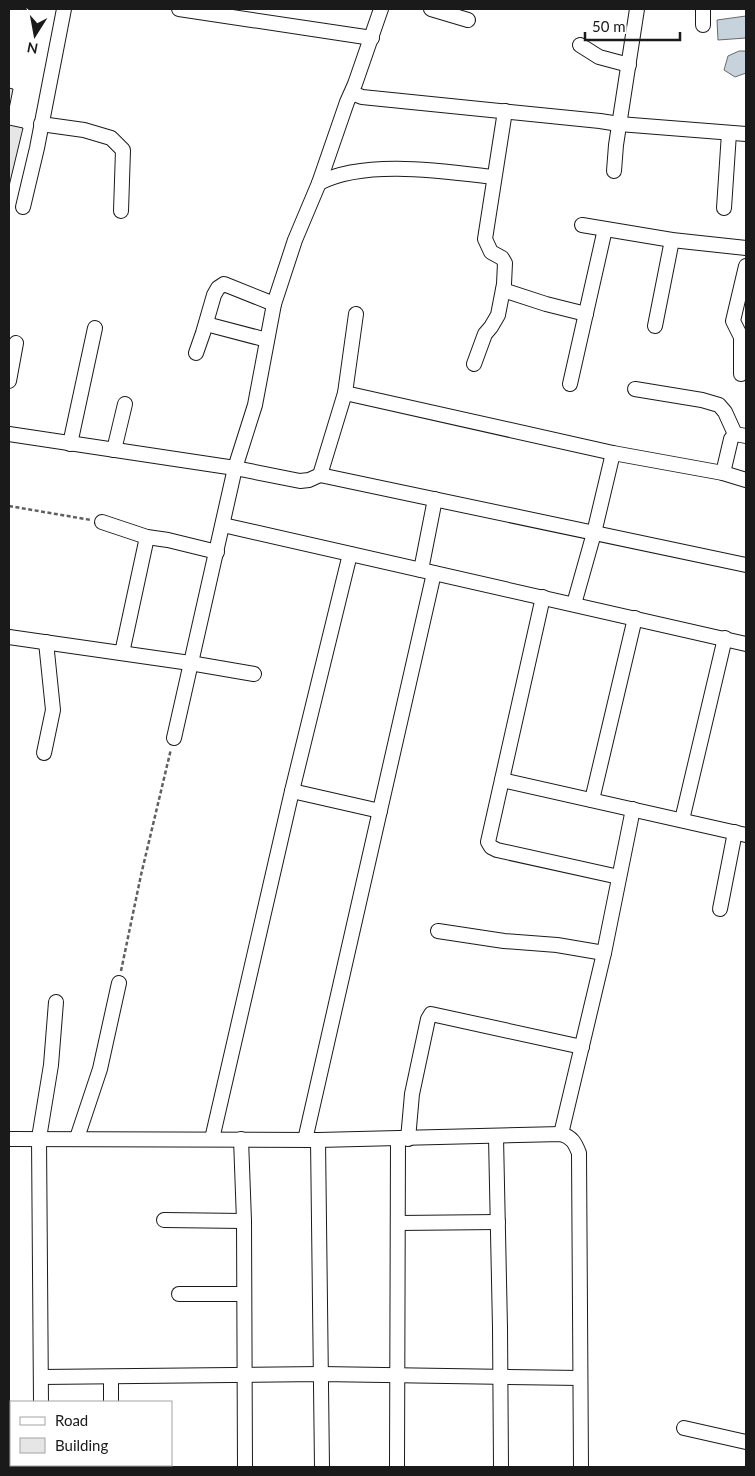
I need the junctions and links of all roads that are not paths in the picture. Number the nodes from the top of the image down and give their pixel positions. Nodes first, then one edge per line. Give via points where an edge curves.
1 (64, 9) edge
2 (179, 9) edge
3 (381, 9) edge
4 (431, 9) edge
5 (637, 9) edge
6 (703, 9) edge
7 (468, 20) dead end
8 (703, 25) dead end
9 (372, 38) junction
10 (580, 45) dead end
11 (629, 65) junction
12 (352, 93) junction
13 (505, 111) junction
14 (42, 124) junction
15 (619, 124) junction
16 (729, 134) junction
17 (746, 134) edge
18 (614, 172) dead end
19 (493, 177) junction
20 (319, 184) junction
21 (23, 207) dead end
22 (724, 208) dead end
23 (121, 211) dead end
24 (582, 225) dead end
25 (605, 229) junction
26 (672, 240) junction
27 (746, 248) edge
28 (746, 266) edge
29 (503, 290) junction
30 (274, 304) junction
31 (356, 314) dead end
32 (586, 314) junction
33 (206, 324) junction
34 (655, 326) dead end
35 (95, 328) dead end
36 (267, 340) junction
37 (16, 343) dead end
38 (196, 353) dead end
39 (474, 364) dead end
40 (741, 374) dead end
41 (9, 381) edge
42 (570, 384) dead end
43 (635, 389) dead end
44 (344, 393) junction
45 (125, 404) dead end
46 (9, 434) edge
47 (741, 435) edge
48 (70, 444) junction
49 (114, 450) junction
50 (613, 453) junction
51 (235, 468) junction
52 (723, 473) junction
53 (320, 475) junction
54 (746, 480) edge
55 (435, 499) junction
56 (102, 522) road end
57 (223, 525) junction
58 (594, 533) junction
59 (146, 537) junction
60 (217, 552) junction
61 (350, 554) junction
62 (746, 565) edge
63 (428, 571) junction
64 (543, 597) junction
65 (574, 604) junction
66 (635, 618) junction
67 (9, 637) edge
68 (725, 638) junction
69 (746, 641) edge
70 (46, 642) junction
71 (122, 653) junction
72 (190, 663) junction
73 (254, 674) dead end
74 (174, 738) road end
75 (44, 753) dead end
76 (502, 780) junction
77 (292, 791) junction
78 (592, 800) junction
79 (633, 809) junction
80 (380, 811) junction
81 (682, 820) junction
82 (741, 834) edge
83 (620, 877) junction
84 (720, 908) dead end
85 (438, 931) dead end
86 (604, 953) junction
87 (119, 983) road end
88 (56, 1002) dead end
89 (582, 1047) junction
90 (561, 1134) junction
91 (496, 1137) junction
92 (39, 1138) junction
93 (78, 1138) junction
94 (9, 1139) edge
95 (212, 1139) junction
96 (241, 1139) junction
97 (403, 1139) junction
98 (311, 1140) junction
99 (164, 1220) dead end
100 (244, 1221) junction
101 (498, 1222) junction
102 (398, 1223) junction
103 (179, 1294) dead end
104 (244, 1294) junction
105 (321, 1374) junction
106 (245, 1375) junction
107 (398, 1376) junction
108 (41, 1377) junction
109 (111, 1378) junction
110 (501, 1378) junction
111 (580, 1378) junction
112 (41, 1401) edge
113 (111, 1401) edge
114 (684, 1428) dead end
115 (746, 1442) edge
116 (245, 1467) edge
117 (322, 1467) edge
118 (397, 1467) edge
119 (501, 1467) edge
120 (581, 1467) edge

1 - 14 street
2 - 9 street
3 - 9 street
4 - 7 street
5 - 11 street
6 - 8 street
9 - 12 street
10 - 11 street via 599,57
11 - 15 street
12 - 13 street via 362,97
12 - 20 street
13 - 15 street
13 - 19 street
14 - 21 street
14 - 23 street via 111,138 123,150
15 - 16 street
15 - 18 street
16 - 17 street
16 - 22 street
19 - 20 street via 380,169 344,174
19 - 29 street via 484,239 491,252 506,263
20 - 30 street via 295,240
24 - 25 street
25 - 26 street
25 - 32 street
26 - 27 street
26 - 34 street
28 - 40 street via 733,321 741,337
29 - 32 street
29 - 39 street via 498,315 485,334
30 - 33 street via 224,284 214,295
30 - 36 street
31 - 44 street
32 - 42 street
33 - 36 street
33 - 38 street
35 - 48 street
36 - 51 street via 255,405
37 - 41 street
43 - 47 street via 719,405
44 - 50 street
44 - 53 street
45 - 49 street
46 - 48 street
47 - 52 street via 731,439
48 - 49 street
49 - 51 street
50 - 52 street
50 - 58 street
51 - 53 street via 300,481
51 - 57 street
52 - 54 street
53 - 55 street
55 - 58 street
55 - 63 street
56 - 59 street
57 - 60 street
57 - 61 street
58 - 62 street
58 - 65 street
59 - 60 street
59 - 71 street
60 - 72 street
61 - 63 street
61 - 77 street
63 - 64 street
63 - 80 street
64 - 65 street
64 - 76 street
65 - 66 street
66 - 68 street
66 - 78 street
67 - 70 street
68 - 69 street
68 - 81 street
70 - 71 street
70 - 75 street via 53,710
71 - 72 street
72 - 73 street
72 - 74 street
76 - 78 street
76 - 83 street via 488,842 491,847
77 - 80 street
77 - 95 street
78 - 79 street
79 - 81 street
79 - 83 street
80 - 98 street
81 - 82 street
82 - 84 street
83 - 86 street
85 - 86 street
86 - 89 street
87 - 93 street via 100,1068
88 - 92 street via 51,1066
89 - 90 street
89 - 97 street via 431,1014
90 - 91 street
90 - 111 street via 573,1140 580,1153
91 - 97 street
91 - 101 street
92 - 93 street
92 - 94 street
92 - 108 street
93 - 95 street
95 - 96 street
96 - 98 street
96 - 100 street
97 - 98 street
97 - 102 street
98 - 105 street
99 - 100 street
100 - 104 street
101 - 102 street
101 - 110 street
102 - 107 street
103 - 104 street
104 - 106 street
105 - 106 street
105 - 107 street
105 - 117 street
106 - 109 street
106 - 116 street
107 - 110 street
107 - 118 street
108 - 109 street
108 - 112 street
109 - 113 street
110 - 111 street
110 - 119 street
111 - 120 street
114 - 115 street

